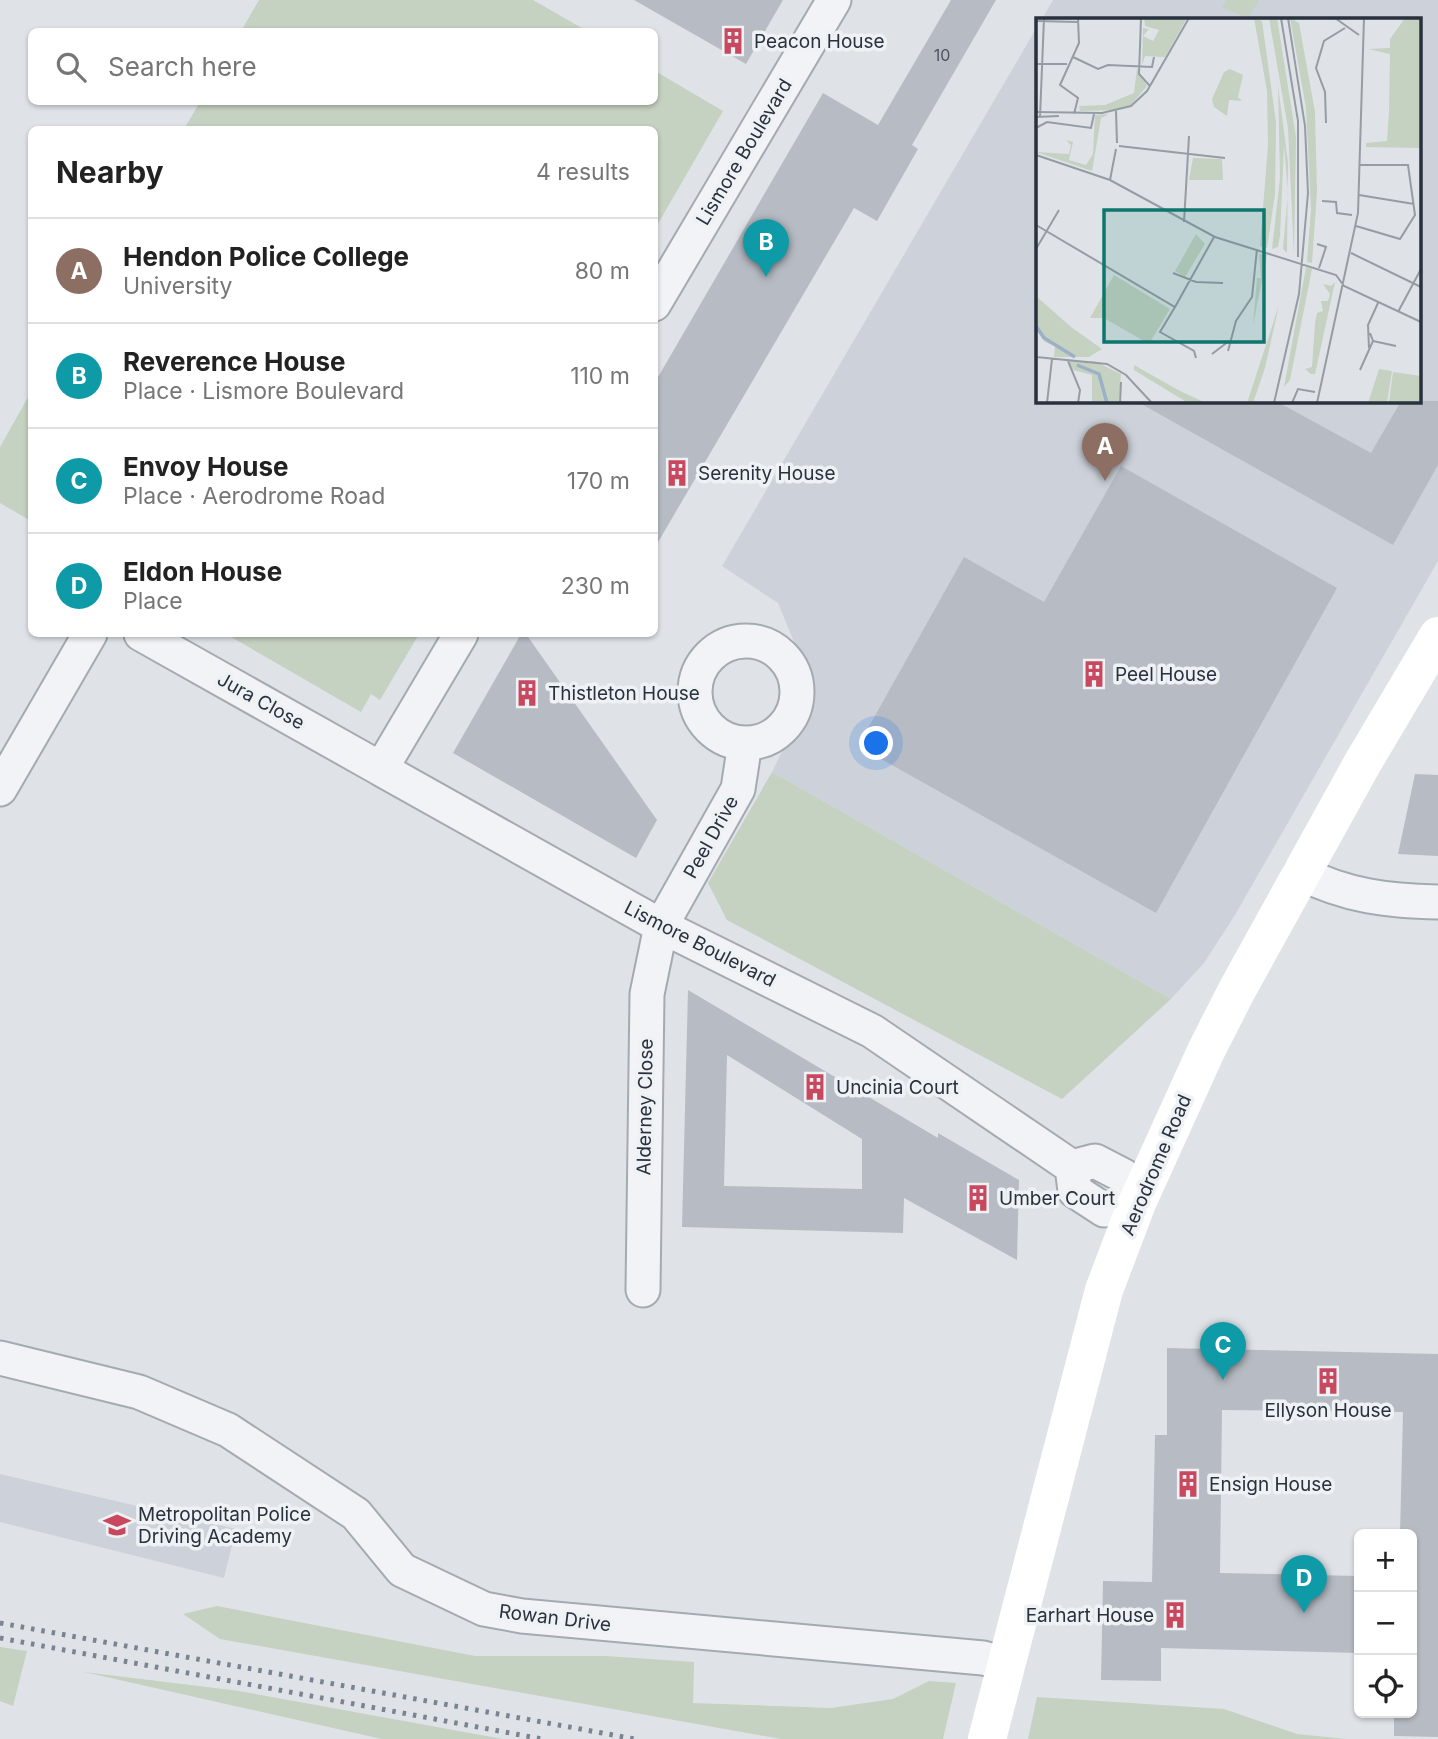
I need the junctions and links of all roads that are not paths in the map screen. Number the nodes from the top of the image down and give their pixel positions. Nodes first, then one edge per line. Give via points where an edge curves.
1 (834, 0) edge
2 (658, 297) edge
3 (1438, 636) edge
4 (88, 637) edge
5 (146, 637) edge
6 (459, 637) edge
7 (745, 743) dead end
8 (381, 769) junction
9 (0, 789) edge
10 (1301, 873) junction
11 (1438, 902) edge
12 (662, 926) junction
13 (1137, 1203) junction
14 (643, 1290) dead end
15 (2, 1356) edge
16 (1006, 1664) junction
17 (987, 1739) edge

1 - 2 street, Lismore Boulevard
3 - 10 street, Aerodrome Road
4 - 9 street
5 - 8 street, Jura Close
6 - 8 street
7 - 12 street, Peel Drive via 738,789
8 - 12 street, Lismore Boulevard
10 - 11 street via 1385,901
10 - 13 street, Aerodrome Road via 1206,1051
12 - 13 street, Lismore Boulevard via 872,1031 1072,1167 1095,1161 1124,1176
12 - 14 street, Alderney Close via 647,994
13 - 16 street, Aerodrome Road via 1104,1290
15 - 16 street, Rowan Drive via 139,1392 228,1430 356,1514 402,1570 484,1609 983,1658
16 - 17 street, Aerodrome Road

